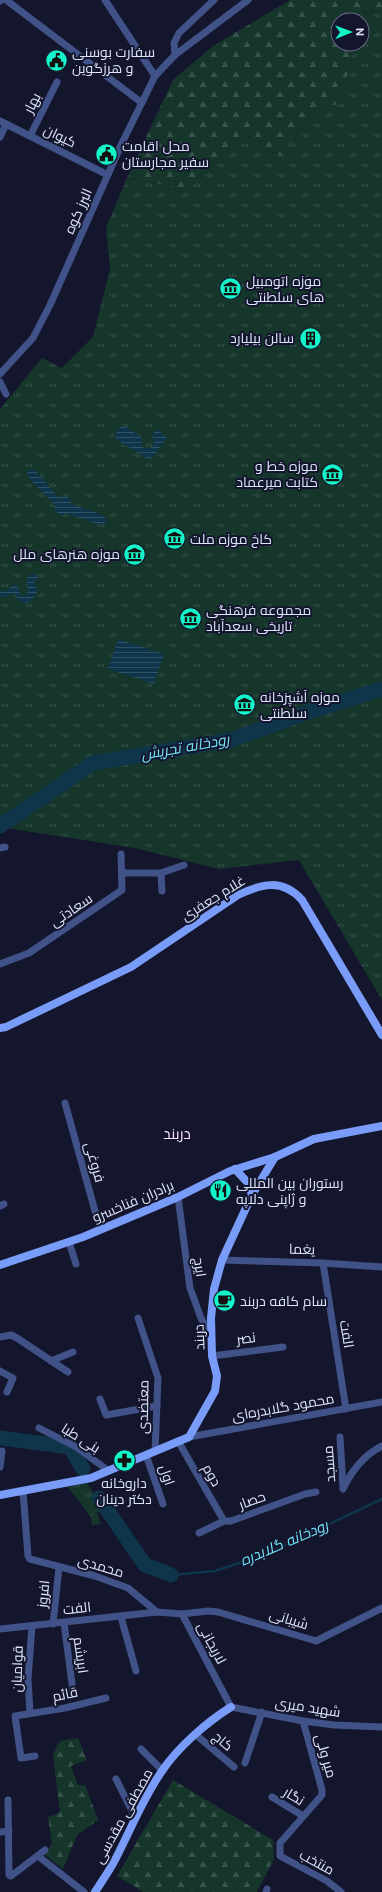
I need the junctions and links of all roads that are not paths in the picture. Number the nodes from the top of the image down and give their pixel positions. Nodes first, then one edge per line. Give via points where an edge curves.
1 (6, 0) edge
2 (105, 0) edge
3 (214, 0) edge
4 (248, 0) edge
5 (175, 56) junction
6 (155, 76) junction
7 (57, 82) dead end
8 (142, 102) junction
9 (3, 123) edge
10 (30, 136) junction
11 (0, 137) edge
12 (108, 175) junction
13 (0, 374) edge
14 (0, 382) edge
15 (6, 394) dead end
16 (120, 854) dead end
17 (184, 865) dead end
18 (122, 873) junction
19 (161, 873) junction
20 (162, 891) dead end
21 (0, 964) edge
22 (0, 1028) edge
23 (382, 1035) edge
24 (65, 1103) dead end
25 (382, 1126) edge
26 (275, 1158) junction
27 (235, 1169) junction
28 (252, 1195) junction
29 (178, 1197) junction
30 (100, 1229) junction
31 (69, 1242) junction
32 (222, 1260) junction
33 (323, 1262) junction
34 (76, 1264) dead end
35 (0, 1265) edge
36 (382, 1267) edge
37 (138, 1318) dead end
38 (1, 1335) edge
39 (211, 1337) junction
40 (283, 1347) dead end
41 (73, 1352) dead end
42 (212, 1356) junction
43 (51, 1361) junction
44 (0, 1371) edge
45 (68, 1372) dead end
46 (6, 1392) dead end
47 (100, 1399) dead end
48 (382, 1402) edge
49 (157, 1406) junction
50 (346, 1409) junction
51 (38, 1428) dead end
52 (189, 1437) junction
53 (340, 1437) dead end
54 (178, 1441) junction
55 (382, 1446) edge
56 (2, 1450) dead end
57 (155, 1451) junction
58 (146, 1455) junction
59 (0, 1467) edge
60 (109, 1471) junction
61 (23, 1491) junction
62 (316, 1492) dead end
63 (0, 1495) edge
64 (163, 1504) dead end
65 (224, 1522) junction
66 (199, 1533) dead end
67 (59, 1567) junction
68 (382, 1608) edge
69 (157, 1612) junction
70 (182, 1614) junction
71 (122, 1617) junction
72 (64, 1623) junction
73 (53, 1624) junction
74 (32, 1626) junction
75 (0, 1629) edge
76 (136, 1671) dead end
77 (73, 1691) dead end
78 (106, 1698) dead end
79 (231, 1707) junction
80 (262, 1712) junction
81 (30, 1713) junction
82 (303, 1721) junction
83 (382, 1727) edge
84 (195, 1734) junction
85 (141, 1749) dead end
86 (35, 1756) dead end
87 (245, 1763) dead end
88 (234, 1767) dead end
89 (162, 1770) junction
90 (116, 1779) dead end
91 (272, 1797) dead end
92 (8, 1800) dead end
93 (303, 1816) junction
94 (135, 1817) junction
95 (9, 1831) junction
96 (0, 1832) edge
97 (46, 1850) dead end
98 (38, 1856) junction
99 (280, 1856) joint
100 (84, 1892) edge
101 (95, 1892) edge
102 (341, 1892) edge

1 - 8 street
2 - 6 street
3 - 5 street via 179,33 174,43
4 - 5 street, البرز کوه
5 - 6 street, البرز کوه
6 - 8 street, البرز کوه
7 - 10 street, بهار
8 - 12 street, البرز کوه
9 - 10 street, کیوان
9 - 11 street
10 - 12 street, کیوان
12 - 13 street, البرز کوه via 50,306 33,338
14 - 15 street
16 - 18 street, سعادتی
17 - 19 street
18 - 19 street
18 - 21 street, سعادتی via 122,890 29,953
19 - 20 street
22 - 23 main road, غلام جعفری via 131,967 238,895 256,886 266,885 294,892 302,900
24 - 30 street, فروغی
25 - 26 main road via 314,1139
26 - 27 main road, برادران فناخسرو
26 - 28 main road, دربند
27 - 28 main road via 248,1183
27 - 29 main road, برادران فناخسرو
28 - 32 main road, دربند
29 - 30 main road, برادران فناخسرو
29 - 39 street, ایرج via 190,1288 200,1318
30 - 31 main road, برادران فناخسرو
31 - 34 street
31 - 35 main road, برادران فناخسرو
32 - 33 street, یغما
32 - 39 main road, دربند via 214,1289
33 - 36 street, یغما
33 - 50 street, الفت
37 - 49 street, معتضدی via 158,1378
38 - 43 street via 17,1338
39 - 42 main road, دربند
40 - 42 street, نصر
41 - 43 street
42 - 52 main road, دربند via 217,1376 215,1391
43 - 45 street
44 - 46 street via 13,1378
47 - 49 street via 106,1415
48 - 50 street, محمود گلابدره‌ای
49 - 57 street, معتضدی
50 - 52 street, محمود گلابدره‌ای
51 - 60 street, بنی طبا via 76,1447
52 - 54 main road
53 - 55 street, مسجد via 343,1489 351,1472
54 - 57 main road
54 - 65 street, دوم
56 - 59 street
57 - 58 main road
58 - 60 main road
58 - 64 street, اول
60 - 61 main road via 92,1478
61 - 63 main road
61 - 67 street, محمدی via 28,1556 30,1559
62 - 65 street, حصار
65 - 66 street, حصار
67 - 69 street, محمدی via 128,1588
67 - 73 street, افروز
68 - 70 street, شیبانی via 316,1641 218,1612
69 - 70 street, لاریجانی
69 - 71 street, الفت
70 - 79 street, لاریجانی
71 - 72 street, الفت
71 - 76 street
72 - 73 street, الفت
72 - 77 street, ابریشم
73 - 74 street, الفت
74 - 75 street, الفت
74 - 81 street, قوامیان via 28,1679
78 - 81 street, قائم
79 - 80 street, شهید میری
79 - 84 main road, مصطفی مقدسی
80 - 82 street, شهید میری
80 - 87 street
81 - 86 street, قائم via 15,1716 21,1758
82 - 83 street, شهید میری
82 - 93 street, میر ولی via 322,1795
84 - 88 street, کاج
84 - 89 main road, مصطفی مقدسی
85 - 89 street
89 - 94 main road, مصطفی مقدسی
90 - 94 street
91 - 93 street, نگار
92 - 95 street
93 - 99 street, میر ولی via 280,1843
94 - 101 main road, مصطفی مقدسی via 116,1859
95 - 96 street
95 - 98 street via 10,1876
97 - 98 street
98 - 100 street
99 - 102 street, منتخب via 327,1881

